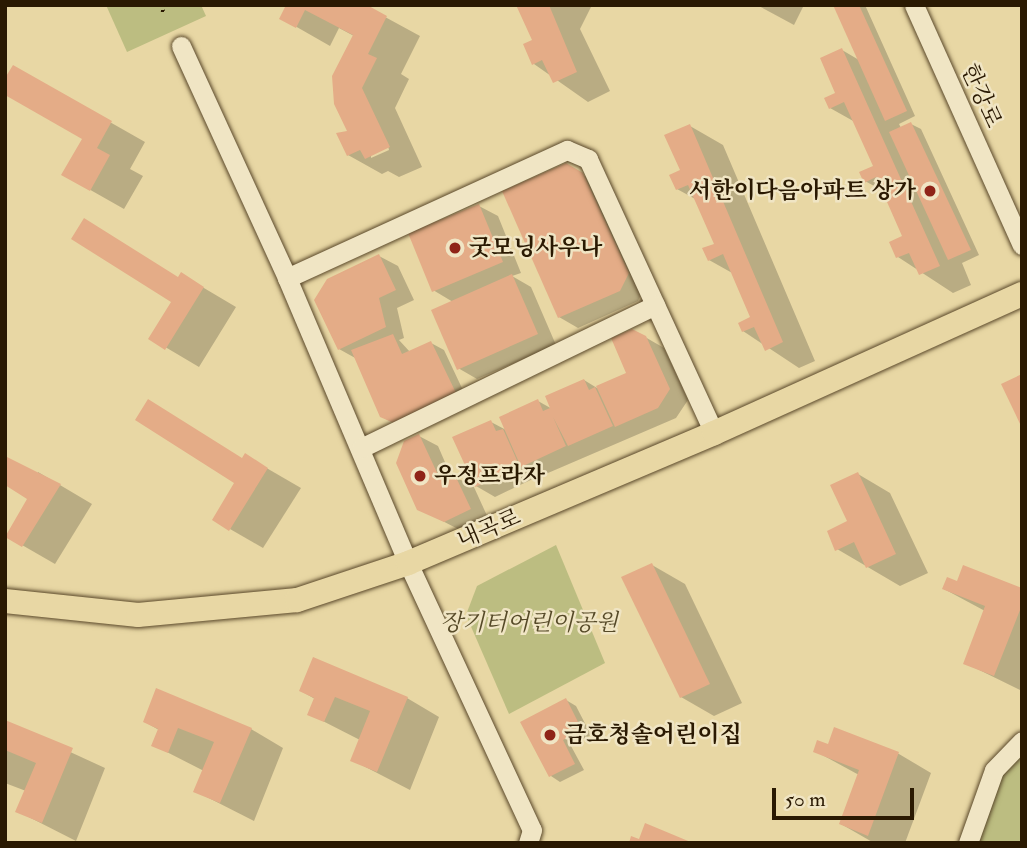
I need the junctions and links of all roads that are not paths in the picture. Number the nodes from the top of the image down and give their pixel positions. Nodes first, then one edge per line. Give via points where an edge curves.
1 (914, 5) edge
2 (181, 47) dead end
3 (1022, 245) edge
4 (287, 278) junction
5 (1022, 294) edge
6 (655, 305) junction
7 (714, 433) junction
8 (361, 448) junction
9 (408, 564) junction
10 (5, 601) edge
11 (1022, 741) edge
12 (530, 836) edge
13 (968, 843) edge

1 - 3 street, 한강로
2 - 4 street
4 - 6 street via 567,150 588,159
4 - 8 street
5 - 7 main road, 내곡로
6 - 7 street
6 - 8 street
7 - 9 main road, 내곡로
8 - 9 street
9 - 10 main road, 내곡로 via 297,600 138,615
9 - 12 street
11 - 13 street via 995,770

